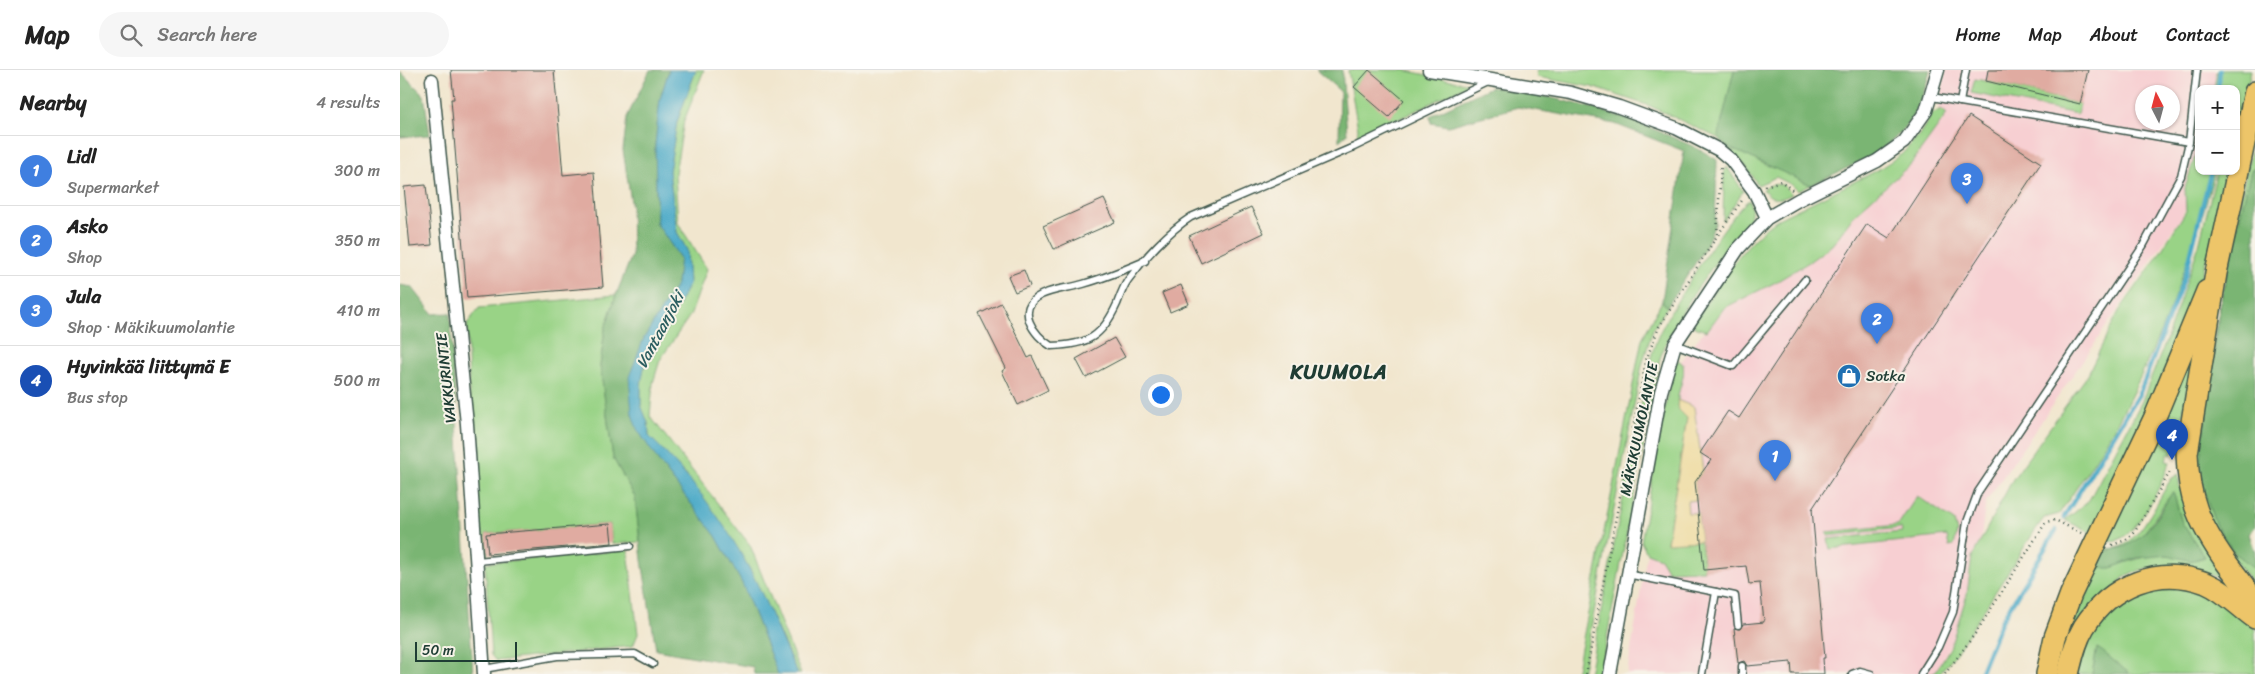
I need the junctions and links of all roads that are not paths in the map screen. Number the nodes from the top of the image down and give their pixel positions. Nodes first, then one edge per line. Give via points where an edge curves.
1 (1429, 70) edge
2 (1938, 70) edge
3 (1966, 70) edge
4 (2197, 70) edge
5 (1494, 79) junction
6 (432, 80) dead end
7 (2255, 92) edge
8 (1932, 97) junction
9 (1960, 102) junction
10 (2189, 142) junction
11 (1767, 218) junction
12 (1145, 261) junction
13 (2216, 273) junction
14 (1805, 280) dead end
15 (1675, 344) junction
16 (630, 546) dead end
17 (477, 561) junction
18 (1627, 574) junction
19 (1716, 592) junction
20 (2255, 603) edge
21 (2255, 618) edge
22 (1738, 624) dead end
23 (653, 664) dead end
24 (1742, 666) dead end
25 (484, 672) edge
26 (1610, 674) edge
27 (1702, 674) edge
28 (1742, 674) edge
29 (1852, 674) edge
30 (1871, 674) edge
31 (1921, 674) edge
32 (2047, 674) edge
33 (2068, 674) edge

1 - 5 street
2 - 8 street, MÄKIKUUMOLANTIE
3 - 9 lane
4 - 10 lane
5 - 11 street via 1571,92 1676,128 1732,160
5 - 12 lane via 1354,146 1191,217 1174,228
6 - 17 street, VAKKURINTIE via 468,424
7 - 13 highway
8 - 9 lane
8 - 11 street, MÄKIKUUMOLANTIE via 1914,130 1892,152
9 - 10 lane
10 - 31 lane via 2181,176 2143,246 1978,492 1967,522 1953,612 1938,647
11 - 15 street, MÄKIKUUMOLANTIE via 1738,249
12 - 12 lane via 1127,281 1106,326 1095,336 1080,343 1051,346 1033,332 1028,312 1032,302 1041,295
13 - 20 highway via 2187,452 2188,478 2196,512 2206,532
13 - 32 highway via 2155,417 2071,594 2055,637
14 - 15 lane via 1733,366
15 - 18 street, MÄKIKUUMOLANTIE via 1661,392
16 - 17 lane
17 - 25 street, VAKKURINTIE
18 - 19 lane
18 - 26 street, MÄKIKUUMOLANTIE
19 - 22 lane via 1735,596
19 - 27 lane
21 - 33 highway via 2226,594 2206,584 2171,575 2132,584 2099,608 2084,627
23 - 25 lane via 635,654 557,656
24 - 28 lane
29 - 30 lane via 1860,671

